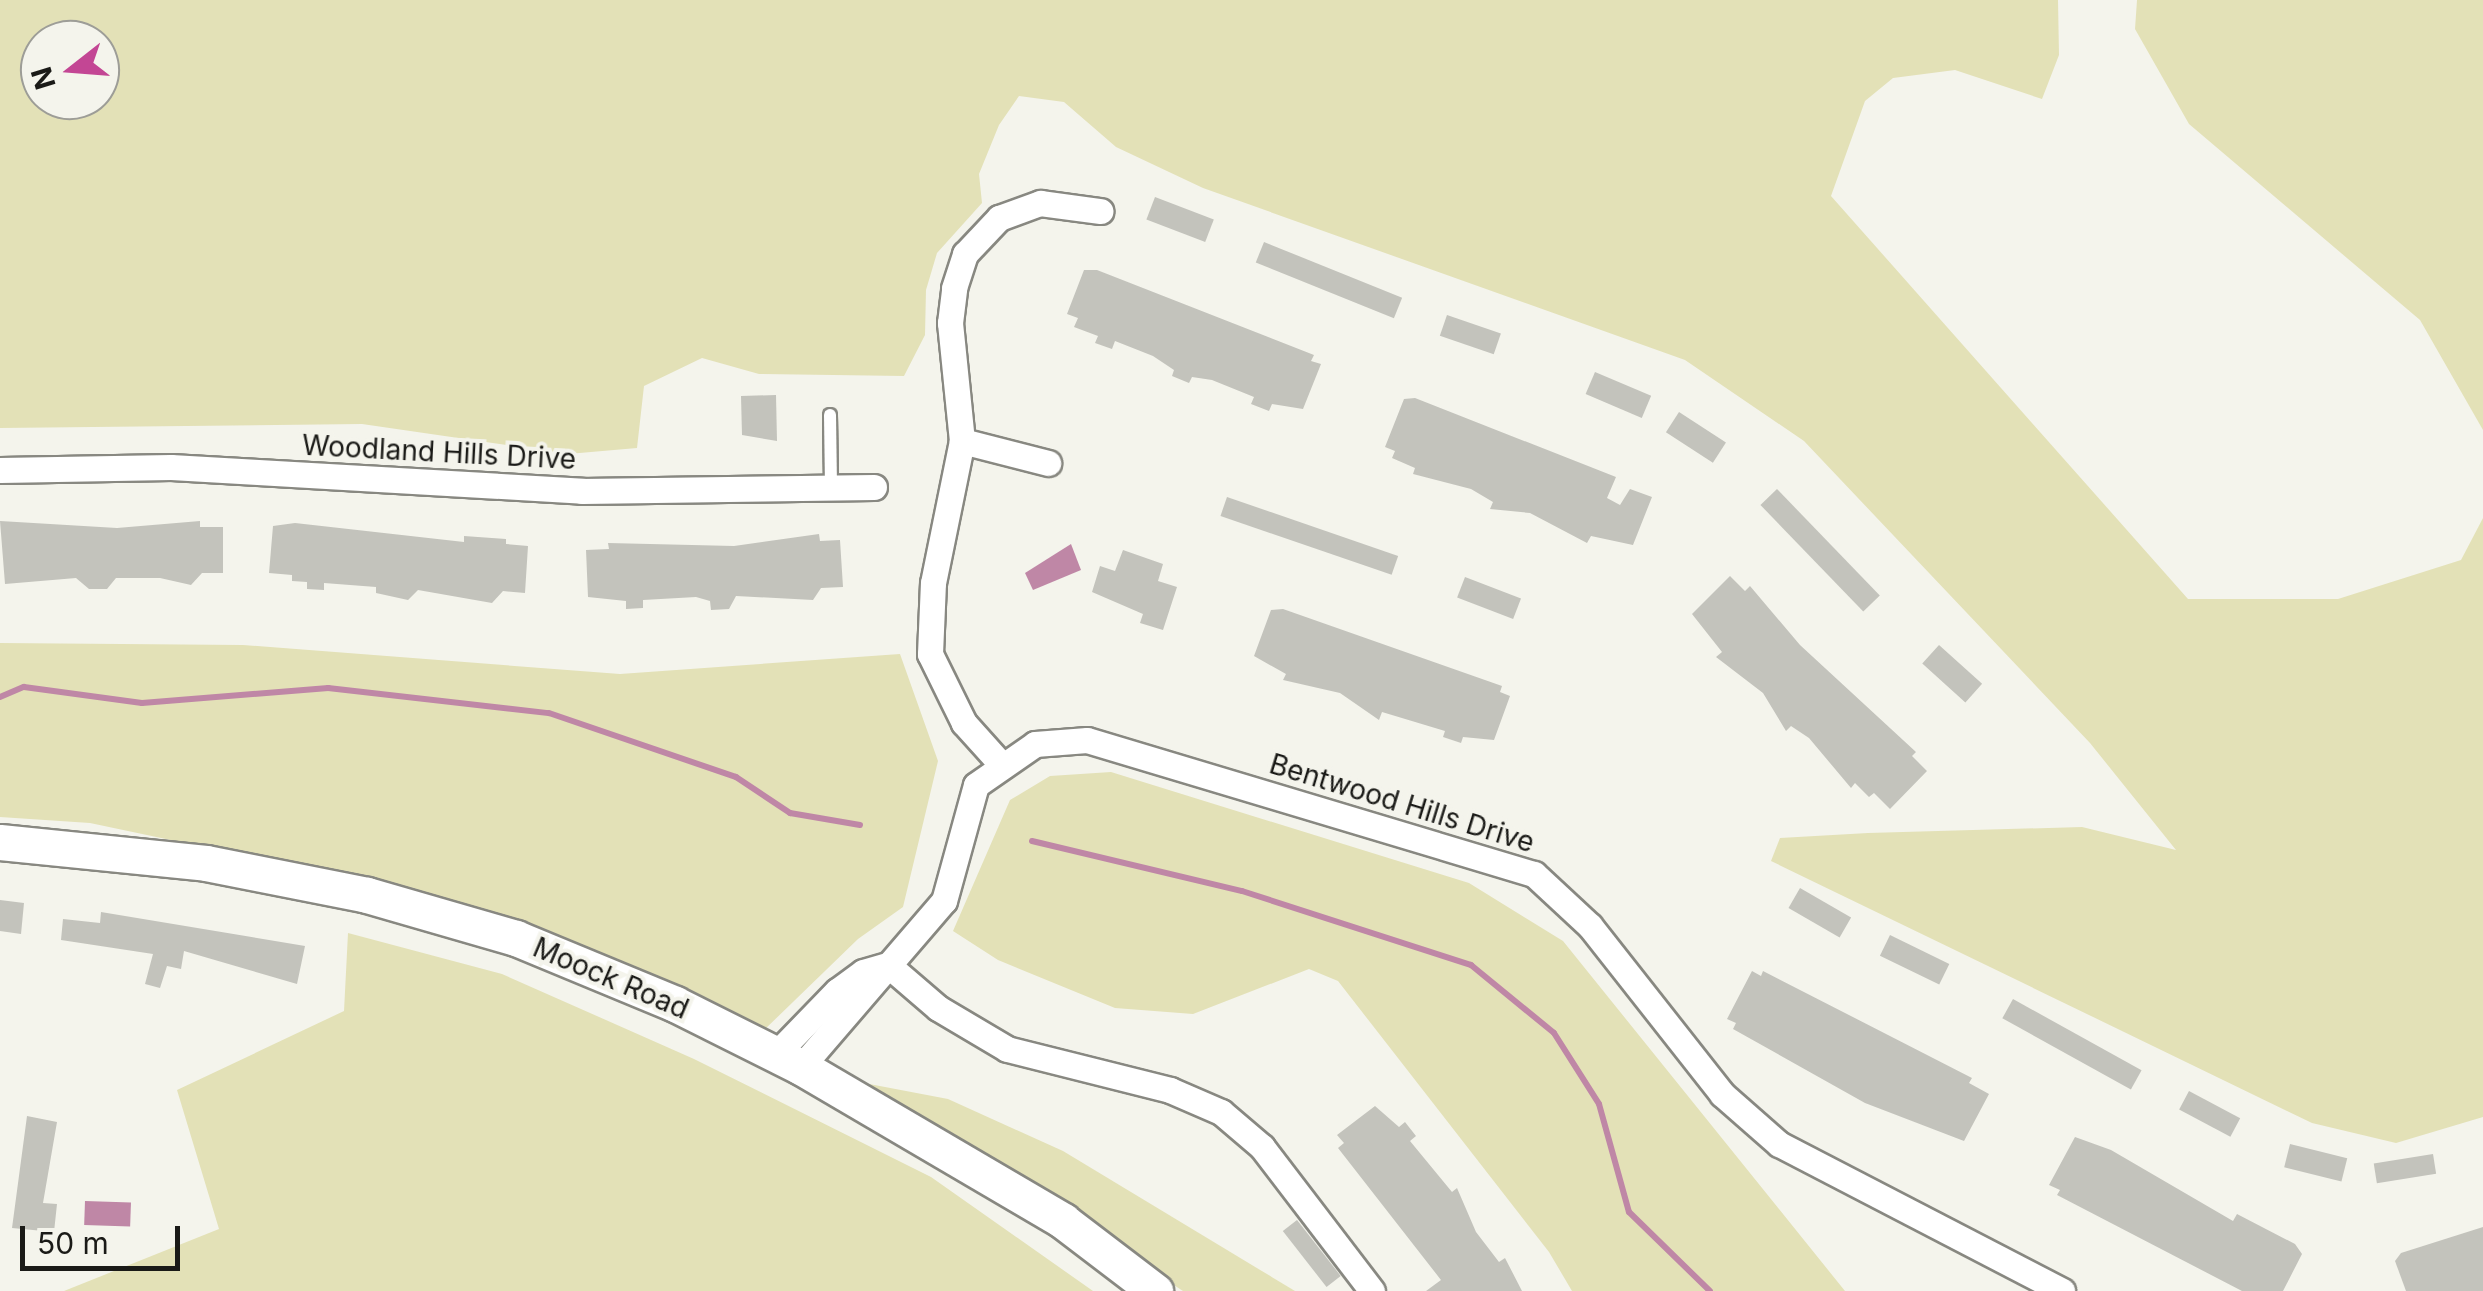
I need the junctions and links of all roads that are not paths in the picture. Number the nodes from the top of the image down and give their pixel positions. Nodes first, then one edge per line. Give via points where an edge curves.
1 (1100, 212) dead end
2 (830, 415) dead end
3 (962, 441) junction
4 (1048, 463) dead end
5 (0, 470) edge
6 (831, 486) junction
7 (874, 487) dead end
8 (1000, 763) junction
9 (0, 842) edge
10 (888, 964) junction
11 (788, 1061) junction
12 (1156, 1291) edge
13 (1372, 1291) edge
14 (2062, 1291) edge

1 - 3 street via 1071,203 1023,208 991,224 965,254 950,323
2 - 6 lane
3 - 4 street
3 - 8 street via 932,583 930,654 964,723
5 - 6 street, Woodland Hills Drive via 171,467 582,491
6 - 7 street, Woodland Hills Drive
8 - 10 street, Bentwood Hills Drive via 966,807 944,901
8 - 14 street, Bentwood Hills Drive via 1036,744 1087,740 1534,874 1590,926 1722,1094 1778,1144
9 - 11 main road, Moock Road via 206,863 433,912 608,975
10 - 11 street, Bentwood Hills Drive
10 - 13 street via 938,1008 1007,1049 1170,1090 1221,1112 1262,1147
11 - 12 main road, Moock Road via 1063,1221

